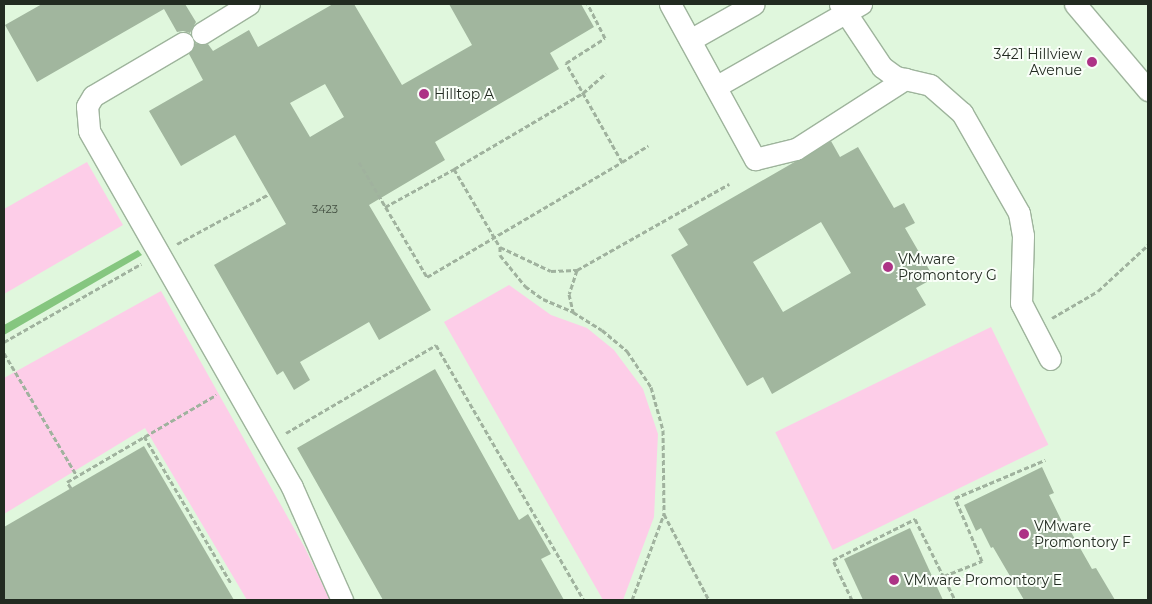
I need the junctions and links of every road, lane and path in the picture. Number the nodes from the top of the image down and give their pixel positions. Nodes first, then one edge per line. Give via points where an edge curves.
1 (249, 4) edge
2 (588, 4) edge
3 (670, 4) edge
4 (754, 4) edge
5 (1075, 4) edge
6 (849, 7) edge
7 (202, 33) dead end
8 (690, 40) junction
9 (183, 44) dead end
10 (606, 73) dead end
11 (905, 79) junction
12 (717, 86) junction
13 (1148, 90) edge
14 (583, 93) junction
15 (648, 146) dead end
16 (359, 162) dead end
17 (622, 162) junction
18 (454, 170) junction
19 (729, 184) dead end
20 (269, 194) dead end
21 (385, 207) junction
22 (494, 237) junction
23 (1148, 245) edge
24 (500, 247) junction
25 (160, 254) junction
26 (577, 270) junction
27 (573, 312) junction
28 (1050, 319) dead end
29 (4, 342) edge
30 (4, 353) edge
31 (1050, 359) dead end
32 (234, 385) junction
33 (144, 436) junction
34 (268, 444) junction
35 (1045, 460) dead end
36 (77, 476) junction
37 (71, 488) dead end
38 (664, 514) junction
39 (944, 576) junction
40 (231, 583) dead end
41 (342, 600) edge
42 (584, 600) edge
43 (632, 600) edge
44 (709, 600) edge
45 (852, 600) edge
46 (955, 600) edge

1 - 7 street
2 - 14 path via 605,38 566,63
3 - 8 street
4 - 8 street
5 - 13 street
6 - 11 street via 882,67
6 - 12 street
8 - 12 street
9 - 25 street via 93,96 87,106 89,131
10 - 14 path
11 - 12 street via 796,149 755,159
11 - 31 street via 930,85 962,113 1019,213 1023,236 1021,303
14 - 17 path
14 - 18 path
15 - 17 path
16 - 21 path
17 - 22 path
18 - 21 path
18 - 22 path
19 - 26 path
20 - 25 path
21 - 22 path via 427,276
22 - 24 path
23 - 28 path via 1098,291
24 - 26 path via 552,271
24 - 27 path via 500,256 525,286 542,299
25 - 29 path
25 - 32 street
26 - 27 path via 569,294
27 - 38 path via 602,330 627,352 651,388 663,430
30 - 36 path
32 - 33 path
32 - 34 street
33 - 36 path
33 - 40 path
34 - 41 street via 292,487
34 - 42 path via 436,345
35 - 39 path via 956,498 982,561
36 - 37 path via 67,482
38 - 43 path
38 - 44 path
39 - 45 path via 915,520 833,560
39 - 46 path

